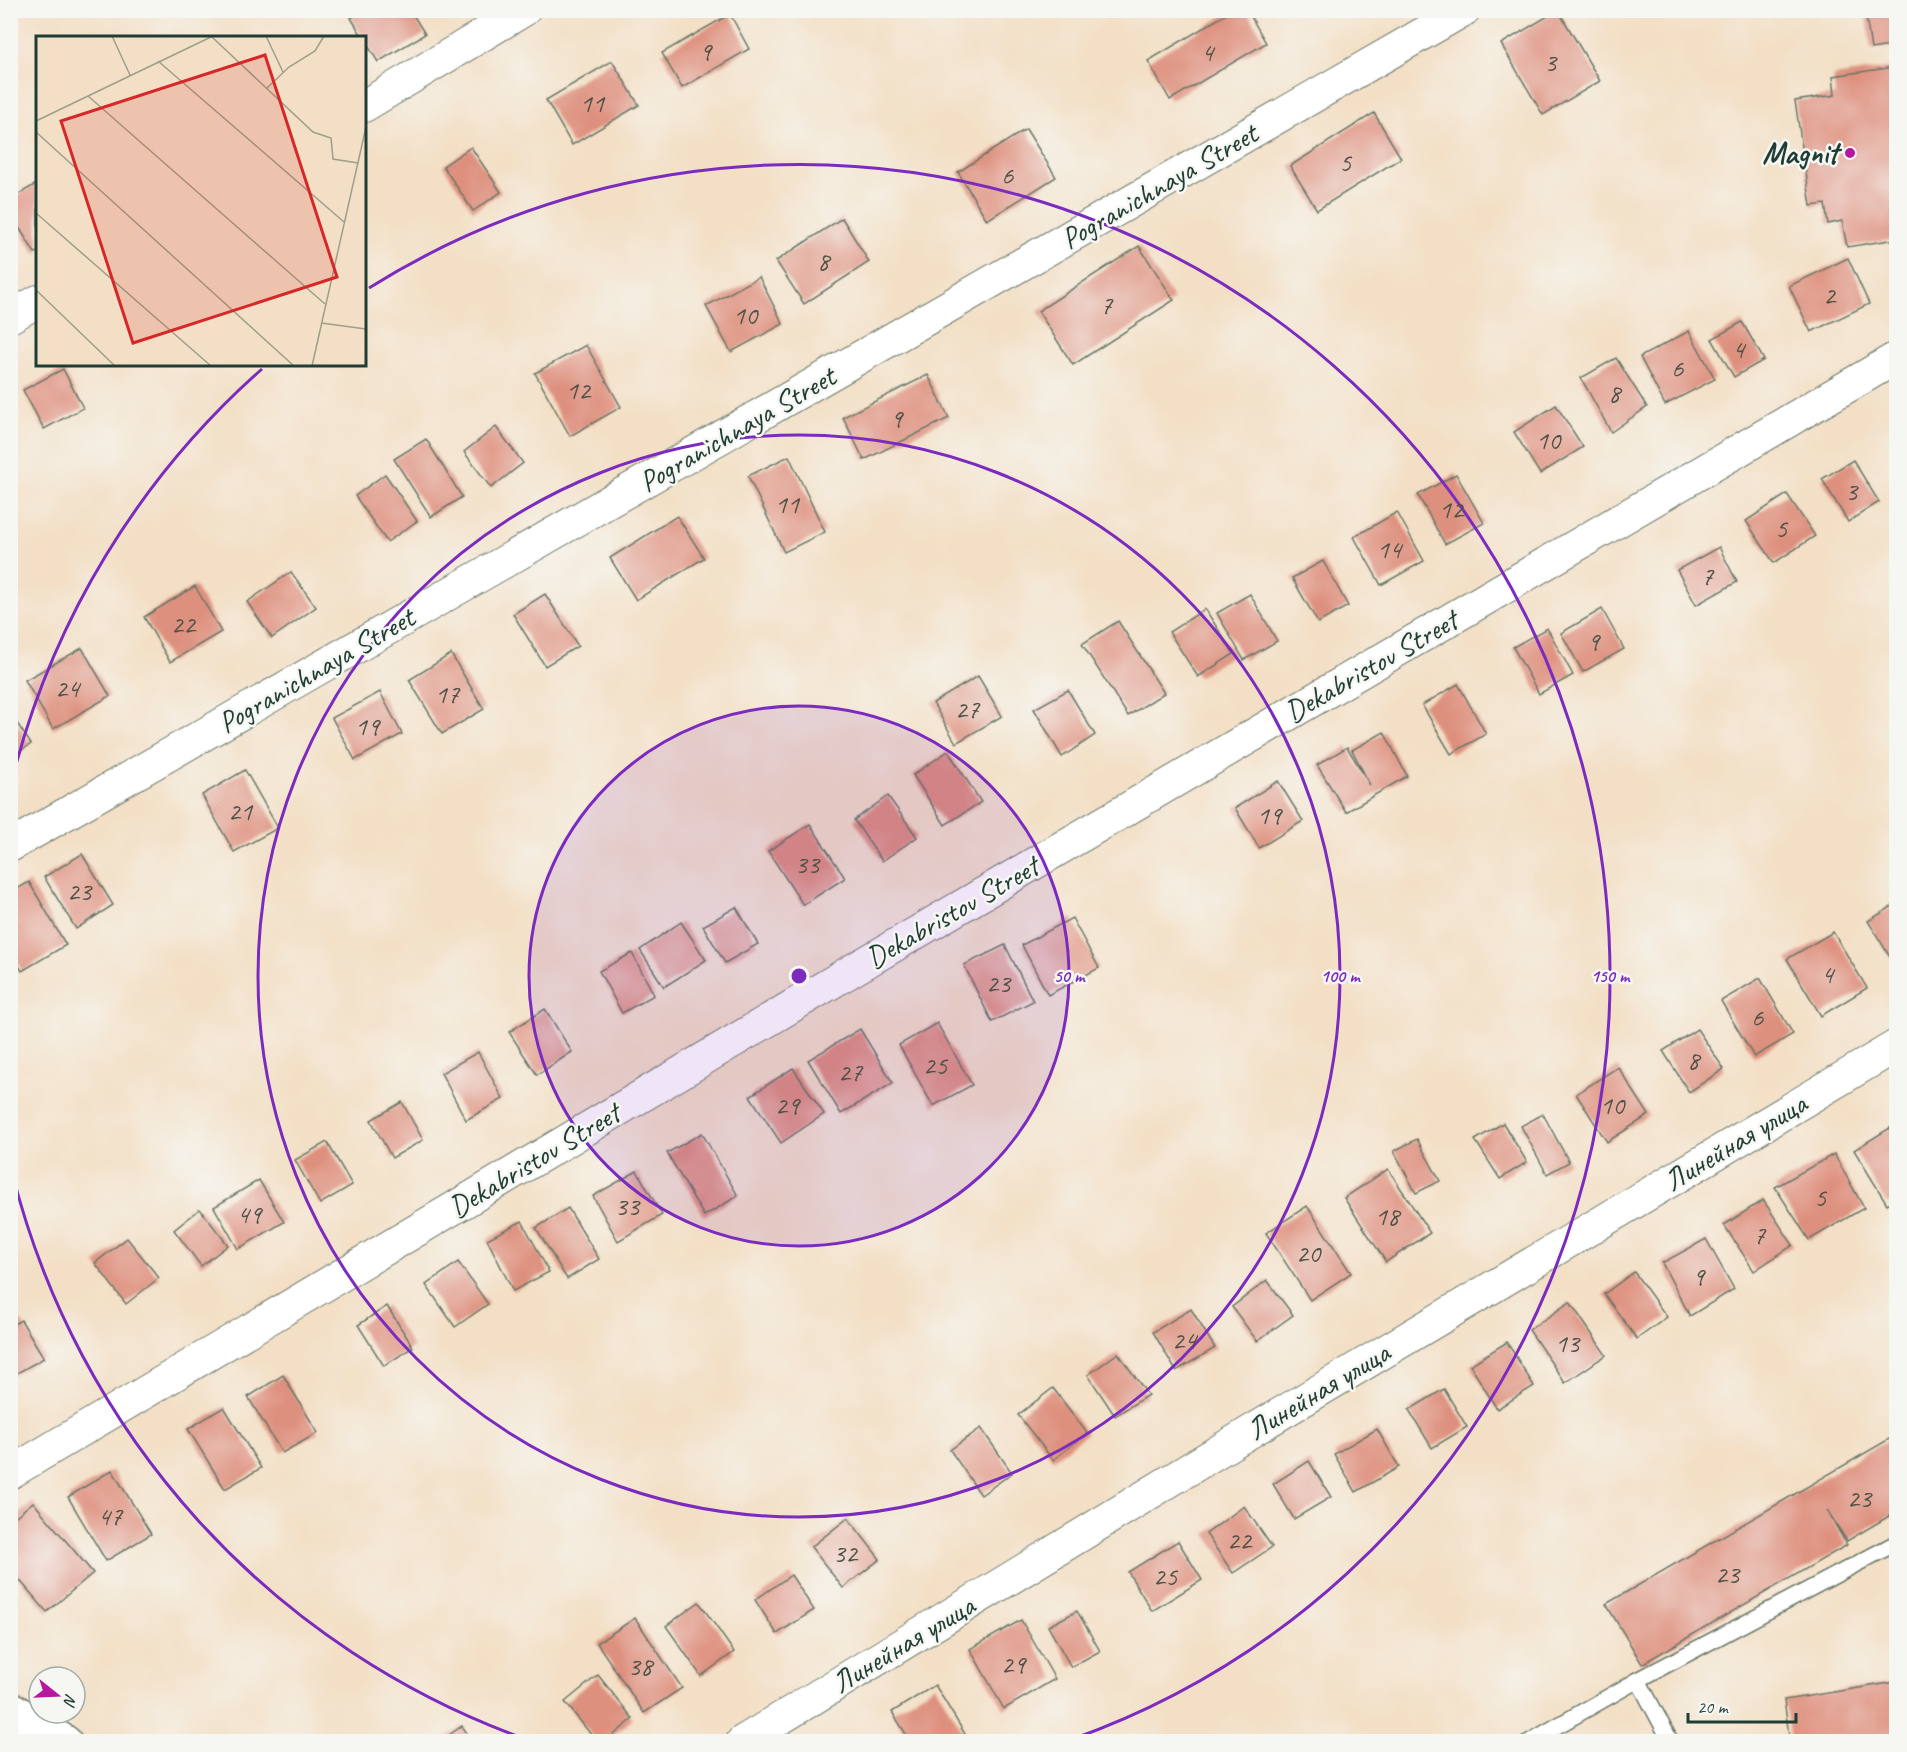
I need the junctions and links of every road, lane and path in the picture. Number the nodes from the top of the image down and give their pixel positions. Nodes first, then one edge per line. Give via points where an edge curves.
1 (524, 10) edge
2 (1464, 10) edge
3 (366, 105) edge
4 (36, 302) edge
5 (10, 317) edge
6 (1896, 358) edge
7 (10, 846) edge
8 (1896, 1046) edge
9 (10, 1473) edge
10 (1896, 1543) edge
11 (1638, 1680) junction
12 (10, 1708) edge
13 (65, 1742) edge
14 (742, 1742) edge
15 (1529, 1742) edge
16 (1671, 1742) edge

1 - 3 street
2 - 7 street, Pogranichnaya Street
4 - 5 street
6 - 9 street, Dekabristov Street via 862,965
8 - 14 street, Линейная улица via 1260,1426
10 - 11 lane
11 - 15 lane
11 - 16 lane
12 - 13 street

